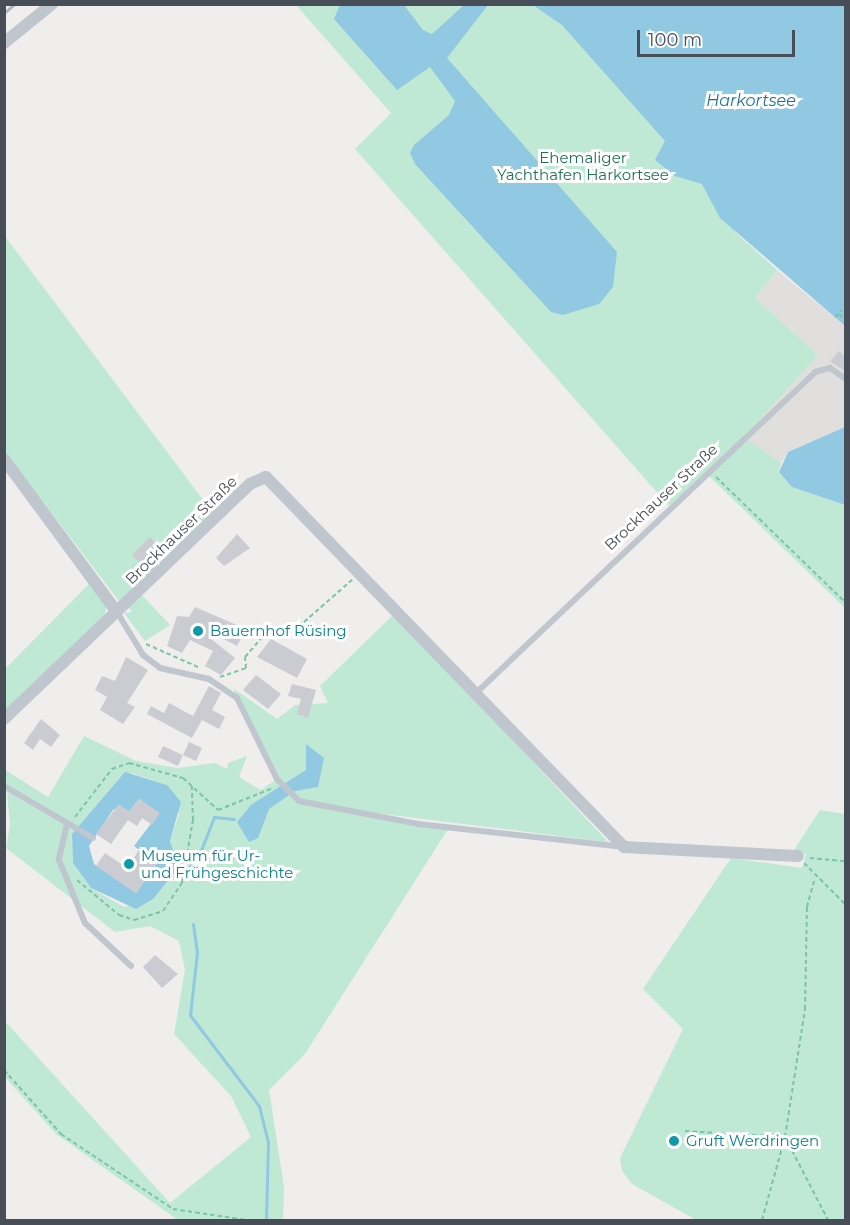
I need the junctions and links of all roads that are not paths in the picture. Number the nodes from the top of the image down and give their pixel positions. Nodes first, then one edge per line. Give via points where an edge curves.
1 (52, 4) edge
2 (4, 43) edge
3 (846, 379) edge
4 (4, 459) edge
5 (117, 612) junction
6 (476, 693) junction
7 (4, 719) edge
8 (4, 786) edge
9 (69, 824) junction
10 (93, 838) dead end
11 (624, 847) junction
12 (798, 856) road end
13 (131, 966) dead end

1 - 2 street
3 - 6 lane, Brockhauser Straße via 820,368
4 - 5 street
5 - 6 street, Brockhauser Straße via 261,477 274,481
5 - 7 street, Brockhauser Straße
5 - 11 lane via 139,640 143,655 160,668 209,679 237,698 281,785 292,798 318,808 418,824
6 - 11 street, Brockhauser Straße
8 - 9 lane
9 - 10 lane
9 - 13 lane via 62,865 85,923
11 - 12 street

